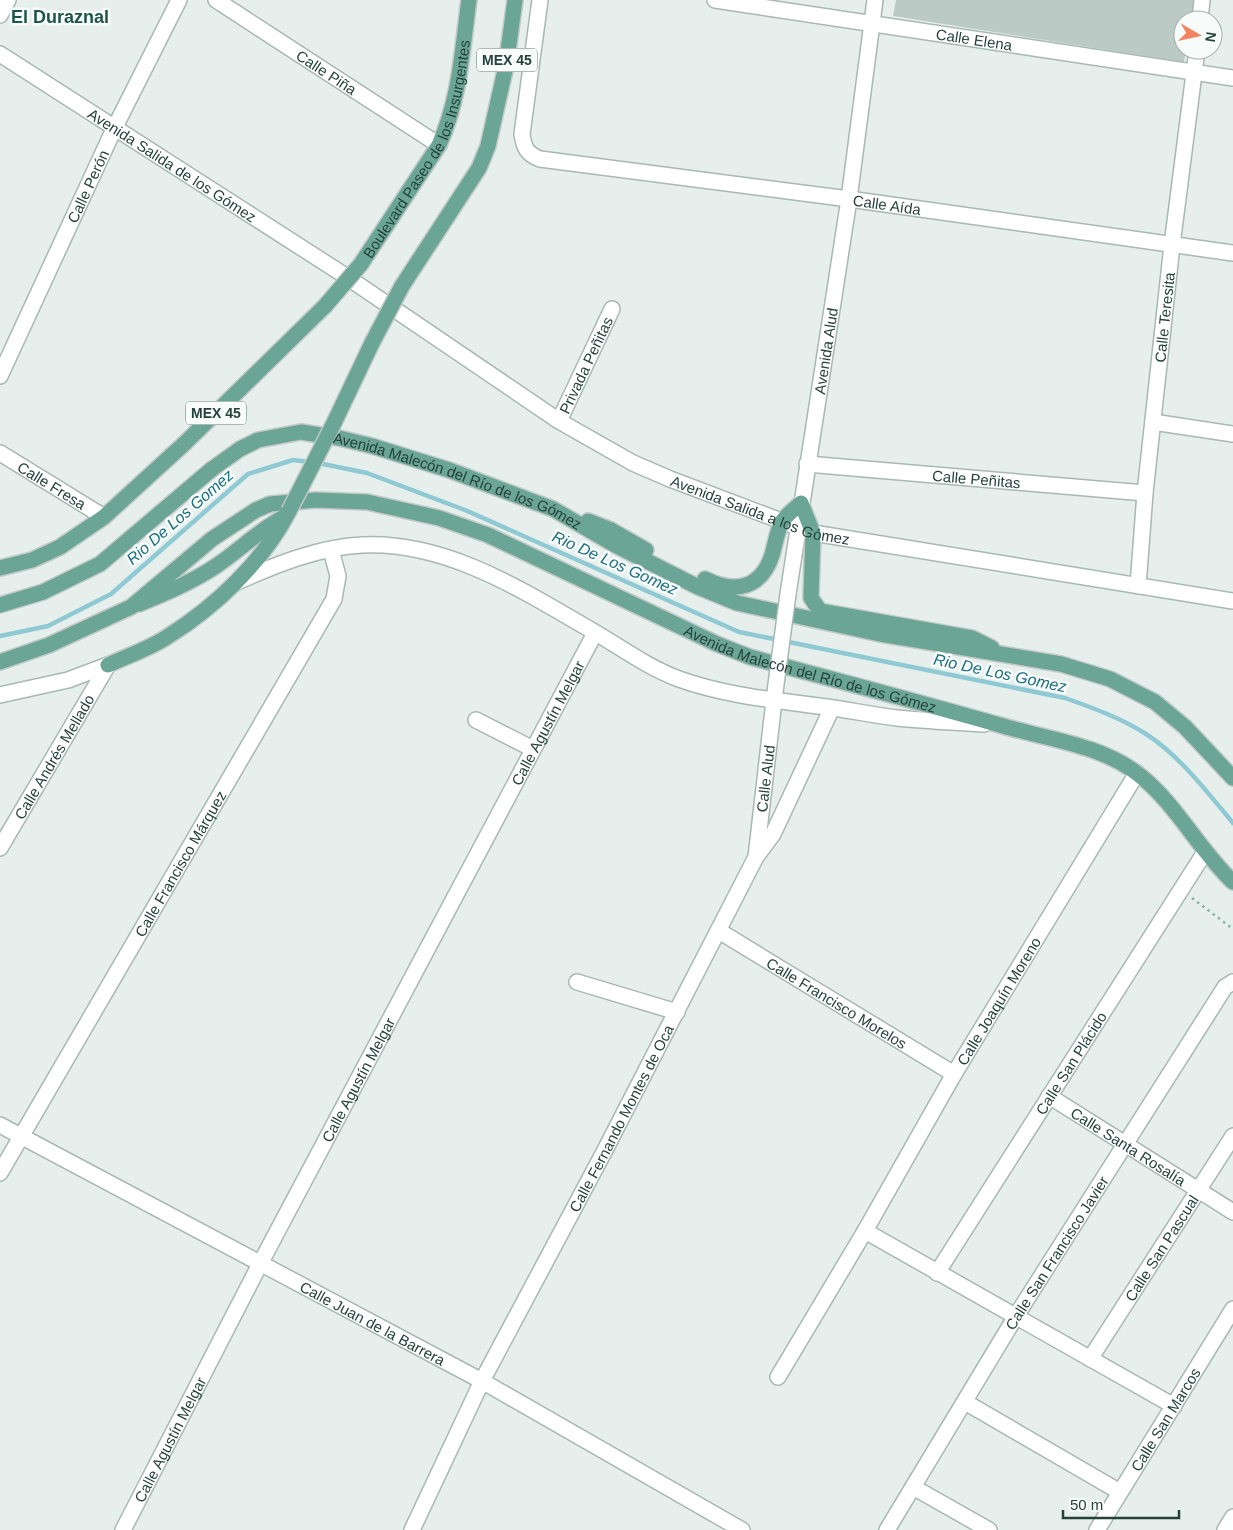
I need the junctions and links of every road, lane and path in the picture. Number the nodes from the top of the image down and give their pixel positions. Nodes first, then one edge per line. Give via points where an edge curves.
1 (8, 0) edge
2 (180, 0) edge
3 (216, 0) edge
4 (469, 0) edge
5 (515, 0) edge
6 (540, 0) edge
7 (715, 0) edge
8 (875, 0) edge
9 (0, 15) edge
10 (872, 24) junction
11 (0, 54) edge
12 (1196, 60) edge
13 (1194, 73) junction
14 (1233, 78) edge
15 (114, 129) junction
16 (439, 145) junction
17 (849, 199) junction
18 (1172, 245) junction
19 (1233, 253) edge
20 (344, 275) joint
21 (612, 308) dead end
22 (0, 376) edge
23 (559, 421) junction
24 (1153, 422) junction
25 (1233, 434) edge
26 (0, 453) edge
27 (807, 464) junction
28 (1145, 492) junction
29 (801, 503) junction
30 (553, 509) junction
31 (288, 513) junction
32 (104, 517) junction
33 (782, 521) junction
34 (805, 530) junction
35 (331, 550) junction
36 (0, 568) edge
37 (237, 582) junction
38 (1138, 586) junction
39 (1233, 601) edge
40 (0, 605) edge
41 (131, 607) junction
42 (595, 633) junction
43 (1007, 655) junction
44 (0, 662) edge
45 (108, 665) junction
46 (0, 695) edge
47 (774, 696) junction
48 (832, 708) junction
49 (476, 720) dead end
50 (1001, 726) junction
51 (533, 749) junction
52 (1137, 773) junction
53 (1233, 778) edge
54 (0, 848) edge
55 (1205, 852) junction
56 (756, 857) junction
57 (1233, 882) edge
58 (1180, 889) junction
59 (1233, 929) edge
60 (719, 931) junction
61 (577, 982) dead end
62 (1233, 982) edge
63 (677, 1012) junction
64 (954, 1074) junction
65 (1049, 1096) junction
66 (0, 1124) edge
67 (22, 1135) junction
68 (1233, 1136) edge
69 (1128, 1144) junction
70 (0, 1173) edge
71 (1199, 1191) junction
72 (1233, 1212) edge
73 (865, 1231) junction
74 (260, 1264) junction
75 (937, 1273) junction
76 (1233, 1309) edge
77 (1016, 1316) junction
78 (1090, 1358) junction
79 (778, 1377) dead end
80 (482, 1381) junction
81 (965, 1402) junction
82 (1174, 1406) junction
83 (913, 1487) junction
84 (1120, 1492) junction
85 (1233, 1517) edge
86 (123, 1530) edge
87 (412, 1530) edge
88 (742, 1530) edge
89 (887, 1530) edge
90 (989, 1530) edge
91 (1097, 1530) edge
92 (1225, 1530) edge

1 - 9 street
2 - 15 street, Calle Perón
3 - 16 street, Calle Piña
4 - 16 main road, Boulevard Paseo de los Insurgentes / MEX 45 via 455,104
5 - 31 main road, MEX 45, bridge via 506,66 488,146 479,168 402,286
6 - 17 street, Calle Aída via 522,134 523,146 530,155 540,160
7 - 10 street, Calle Elena
8 - 10 street, Avenida Alud
10 - 13 street, Calle Elena
10 - 17 street, Avenida Alud
11 - 15 street, Avenida Salida de los Gómez
12 - 13 street, Calle Teresita
13 - 14 street, Calle Elena
13 - 18 street, Calle Teresita
15 - 20 street, Avenida Salida de los Gómez
15 - 22 street, Calle Perón
16 - 32 main road, Boulevard Paseo de los Insurgentes / MEX 45, bridge via 361,264 324,306 185,443
17 - 18 street, Calle Aída
17 - 27 street, Avenida Alud
18 - 19 street, Calle Aída
18 - 24 street, Calle Teresita
20 - 23 street, Avenida Salida a los Gómez
21 - 23 street, Privada Peñitas
23 - 33 street, Avenida Salida a los Gómez via 634,463
24 - 25 street
24 - 28 street, Calle Teresita
26 - 32 street, Calle Fresa
27 - 28 street, Calle Peñitas
27 - 29 street, Avenida Alud
28 - 38 street, Calle Teresita
29 - 33 main road
29 - 34 main road
30 - 33 main road via 612,530 712,583 730,588 747,585 765,570
30 - 40 main road, Avenida Malecón del Río de los Gómez via 449,470 372,446 301,432 272,436 240,449 212,469 100,564 43,592
30 - 43 main road, Avenida Malecón del Río de los Gómez via 623,549 737,603 880,634
31 - 37 main road, MEX 45 via 271,542
31 - 41 main road via 189,582
32 - 36 main road, MEX 45 via 60,547 32,560
33 - 34 street, Avenida Salida a los Gómez
34 - 38 street, Avenida Salida a los Gómez
34 - 43 main road via 813,554 811,598 820,611 972,638
34 - 47 street, bridge via 788,594
35 - 37 street, Avenida Malecón del Río de los Gómez via 282,563
35 - 42 street, Avenida Malecón del Río de los Gómez via 363,545 397,546 462,562
35 - 67 street, Calle Francisco Márquez via 338,576 334,599
37 - 45 main road, Avenida Malecón del Río de los Gómez / MEX 45 via 166,638
38 - 39 street, Avenida Salida a los Gómez
41 - 44 main road, Avenida Malecón del Río de los Gómez via 49,645
41 - 50 main road, Avenida Malecón del Río de los Gómez via 212,540 256,510 292,501 367,502 439,518 488,535 750,657
42 - 47 street, Avenida Malecón del Río de los Gómez via 655,669 677,678
42 - 51 street, Calle Agustín Melgar
43 - 53 main road, Avenida Malecón del Río de los Gómez via 1086,670 1134,690 1186,727
45 - 46 street, Avenida Malecón del Río de los Gómez / MEX 45 via 68,680
45 - 54 street, Calle Andrés Mellado
47 - 48 street, Avenida Malecón del Río de los Gómez
47 - 56 street, Calle Alud
48 - 50 street, Avenida Malecón del Río de los Gómez via 896,718
48 - 56 street, Calle Fernando Montes de Oca via 773,834
49 - 51 street
50 - 52 main road, Avenida Malecón del Río de los Gómez via 1077,746
51 - 74 street, Calle Agustín Melgar
52 - 55 main road, Avenida Malecón del Río de los Gómez via 1158,792
52 - 64 street, Calle Joaquín Moreno
55 - 57 main road, Avenida Malecón del Río de los Gómez
55 - 58 street, Calle San Plácido
56 - 60 street, Calle Fernando Montes de Oca
58 - 59 path
58 - 65 street, Calle San Plácido
60 - 63 street, Calle Fernando Montes de Oca
60 - 64 street, Calle Francisco Morelos
61 - 63 street
62 - 69 street, Calle San Francisco Javier via 1225,987
63 - 80 street, Calle Fernando Montes de Oca
64 - 73 street, Calle Joaquín Moreno
65 - 69 street, Calle Santa Rosalía
65 - 75 street, Calle San Plácido
66 - 67 street, Calle Juan de la Barrera
67 - 70 street, Calle Francisco Márquez
67 - 74 street, Calle Juan de la Barrera
68 - 71 street, Calle San Pascual
69 - 71 street, Calle Santa Rosalía
69 - 77 street, Calle San Francisco Javier
71 - 72 street, Calle Santa Rosalía
71 - 78 street, Calle San Pascual
73 - 75 street
73 - 79 street, Calle Joaquín Moreno
74 - 80 street, Calle Juan de la Barrera
74 - 86 street, Calle Agustín Melgar
75 - 77 street
76 - 82 street, Calle San Marcos
77 - 78 street
77 - 81 street, Calle San Francisco Javier
78 - 82 street
80 - 87 street, Calle Fernando Montes de Oca
80 - 88 street, Calle Juan de la Barrera
81 - 83 street, Calle San Francisco Javier
81 - 84 street
82 - 84 street, Calle San Marcos
83 - 89 street, Calle San Francisco Javier
83 - 90 street
84 - 91 street, Calle San Marcos
85 - 92 street

